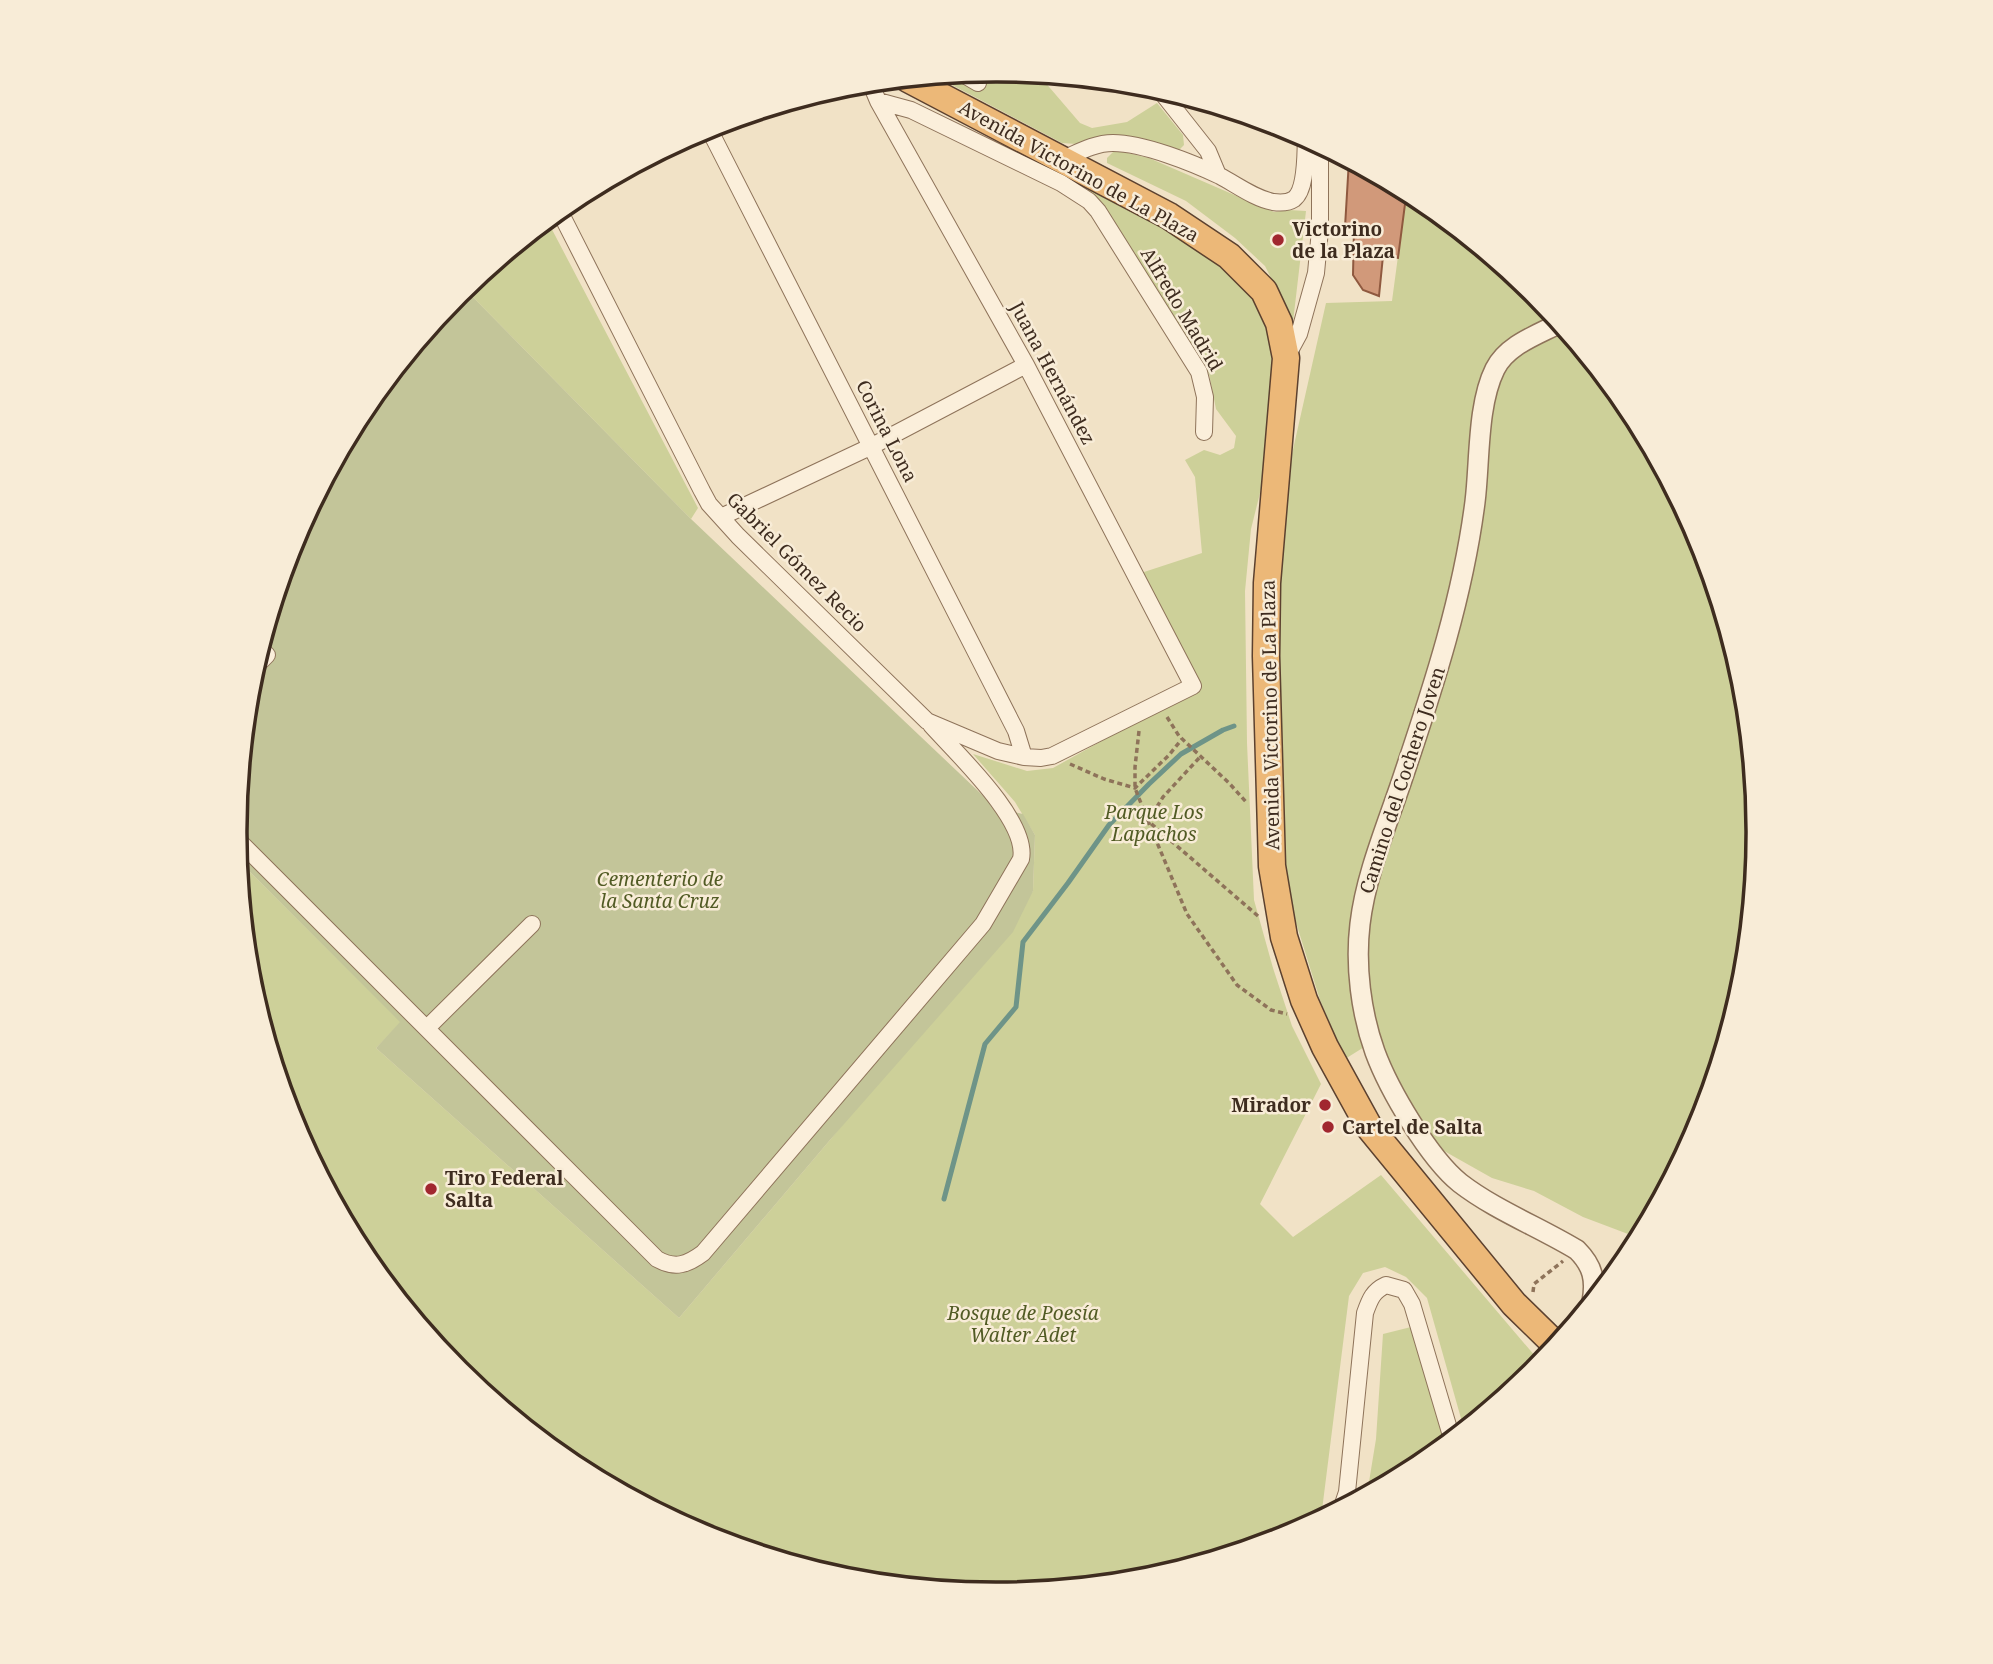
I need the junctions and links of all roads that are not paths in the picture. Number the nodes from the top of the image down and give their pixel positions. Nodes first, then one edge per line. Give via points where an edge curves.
1 (923, 87) edge
2 (875, 93) edge
3 (878, 101) junction
4 (1170, 103) edge
5 (714, 138) edge
6 (1305, 149) edge
7 (1320, 156) edge
8 (1063, 159) junction
9 (1218, 175) junction
10 (564, 220) edge
11 (1551, 328) edge
12 (1286, 358) junction
13 (1026, 365) junction
14 (1204, 432) dead end
15 (872, 446) junction
16 (721, 517) junction
17 (927, 720) junction
18 (1052, 756) joint
19 (1024, 757) junction
20 (247, 849) edge
21 (532, 925) dead end
22 (427, 1028) junction
23 (1593, 1285) edge
24 (1549, 1338) edge
25 (1449, 1430) edge
26 (1351, 1492) edge

1 - 8 highway, Avenida Victorino de La Plaza
2 - 3 street, Juana Hernández
3 - 13 street, Juana Hernández
3 - 14 street, Alfredo Madrid via 911,110 1061,183 1098,211 1199,372 1205,397
4 - 9 street via 1208,151
5 - 15 street, Corina Lona
6 - 9 street via 1302,186 1295,199 1284,203 1271,202
7 - 12 street via 1316,273 1299,334
8 - 9 street via 1095,145 1128,144
8 - 12 highway, Avenida Victorino de La Plaza via 1170,216 1229,256 1264,291 1279,323
10 - 16 street, Gabriel Gómez Recio via 702,491
11 - 23 street, Camino del Cochero Joven via 1506,354 1488,386 1473,515 1455,611 1367,888 1359,970 1363,1009 1375,1052 1442,1166 1467,1188 1577,1250 1589,1262
12 - 24 highway, Avenida Victorino de La Plaza via 1266,656 1272,866 1284,937 1304,1000 1369,1127 1514,1304
13 - 15 street
13 - 18 street, Juana Hernández via 1193,686
15 - 16 street
15 - 19 street, Corina Lona via 1016,732
16 - 17 street, Gabriel Gómez Recio
17 - 19 street, Gabriel Gómez Recio via 998,751
17 - 22 street via 1009,816 1021,842 1021,859 983,924 737,1216 693,1261 667,1265 657,1259
18 - 19 street, Gabriel Gómez Recio
20 - 22 street
21 - 22 street
25 - 26 street via 1412,1304 1404,1290 1386,1285 1377,1289 1365,1312

